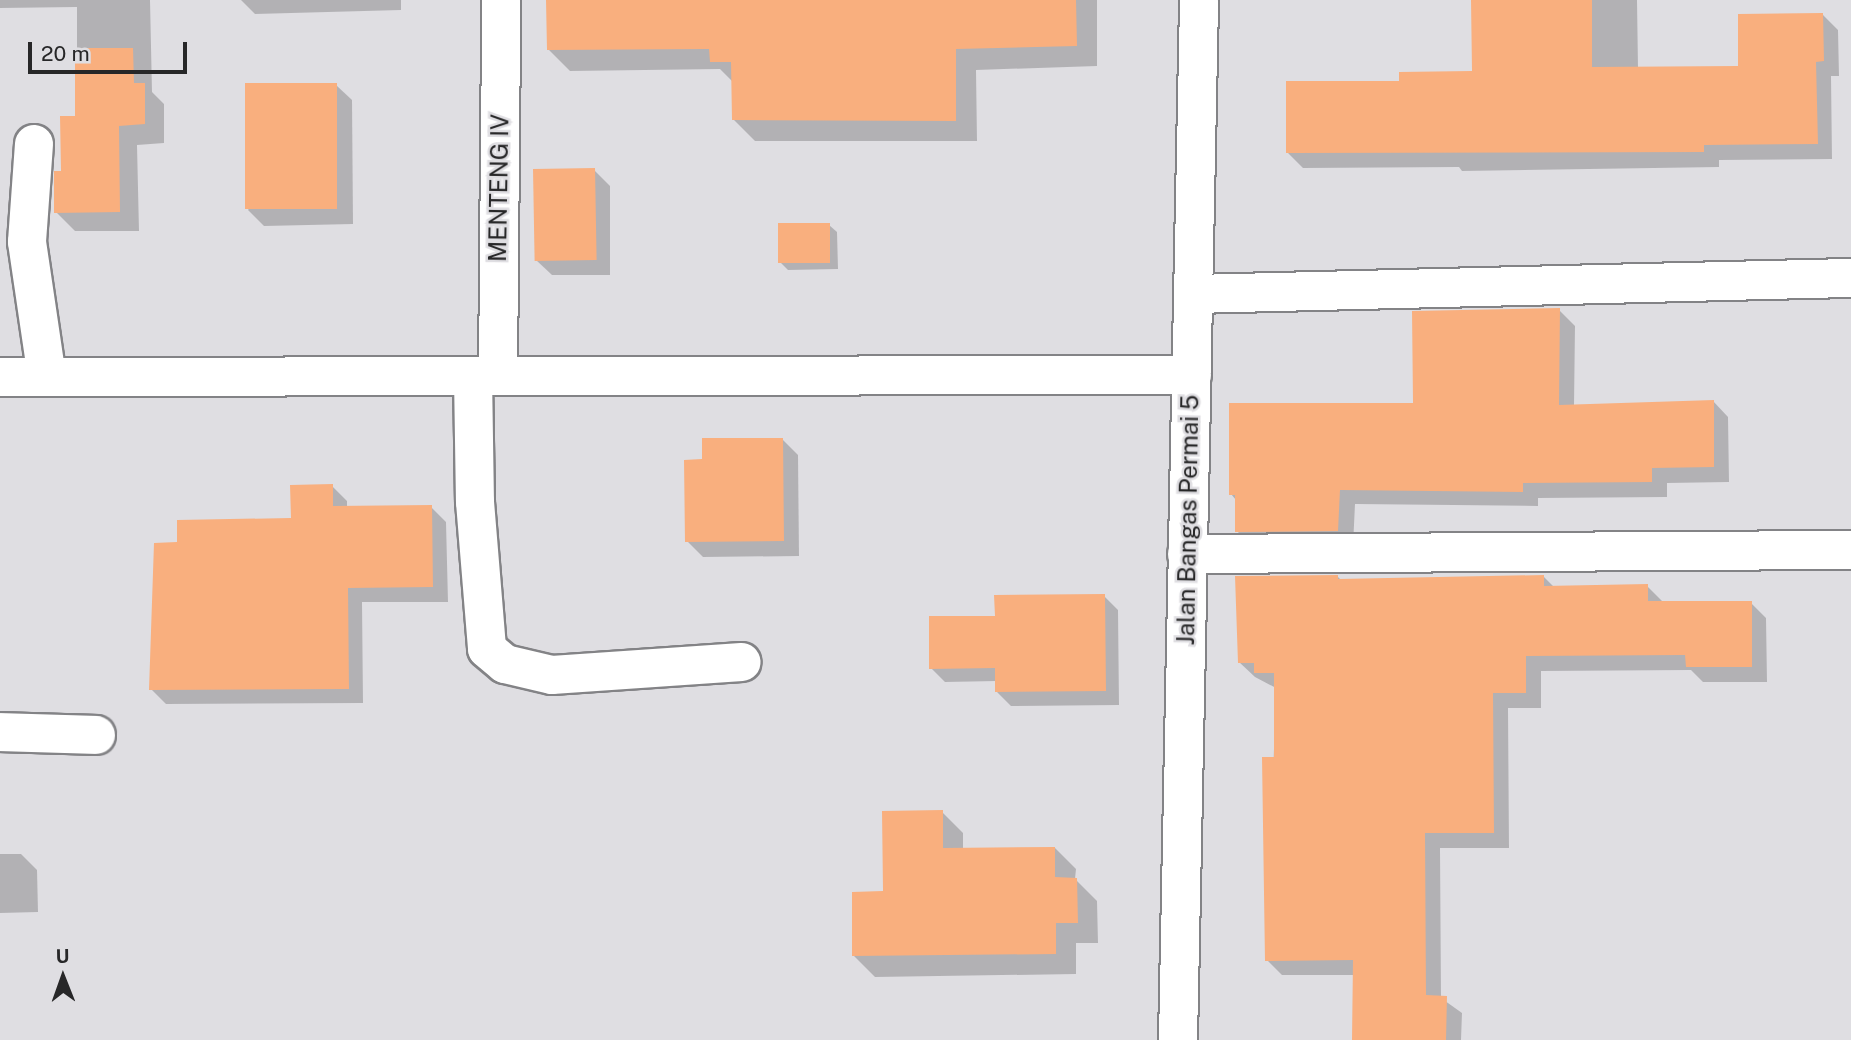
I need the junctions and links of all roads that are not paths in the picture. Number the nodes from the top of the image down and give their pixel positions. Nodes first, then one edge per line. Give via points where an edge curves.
1 (501, 0) edge
2 (1199, 0) edge
3 (34, 144) dead end
4 (1851, 278) edge
5 (1194, 294) junction
6 (485, 375) junction
7 (1192, 375) junction
8 (0, 377) edge
9 (47, 377) junction
10 (1851, 550) edge
11 (1187, 554) junction
12 (742, 662) dead end
13 (0, 732) edge
14 (96, 735) dead end
15 (1178, 1040) edge

1 - 6 street, MENTENG IV
2 - 5 street, Jalan Bangas Permai 5
3 - 9 street via 27,242
4 - 5 street
5 - 7 street, Jalan Bangas Permai 5
6 - 7 street
6 - 9 street
6 - 12 street, MENTENG IV via 475,502 488,649 505,664 552,676
7 - 11 street, Jalan Bangas Permai 5
8 - 9 street
10 - 11 street
11 - 15 street, Jalan Bangas Permai 5
13 - 14 street

